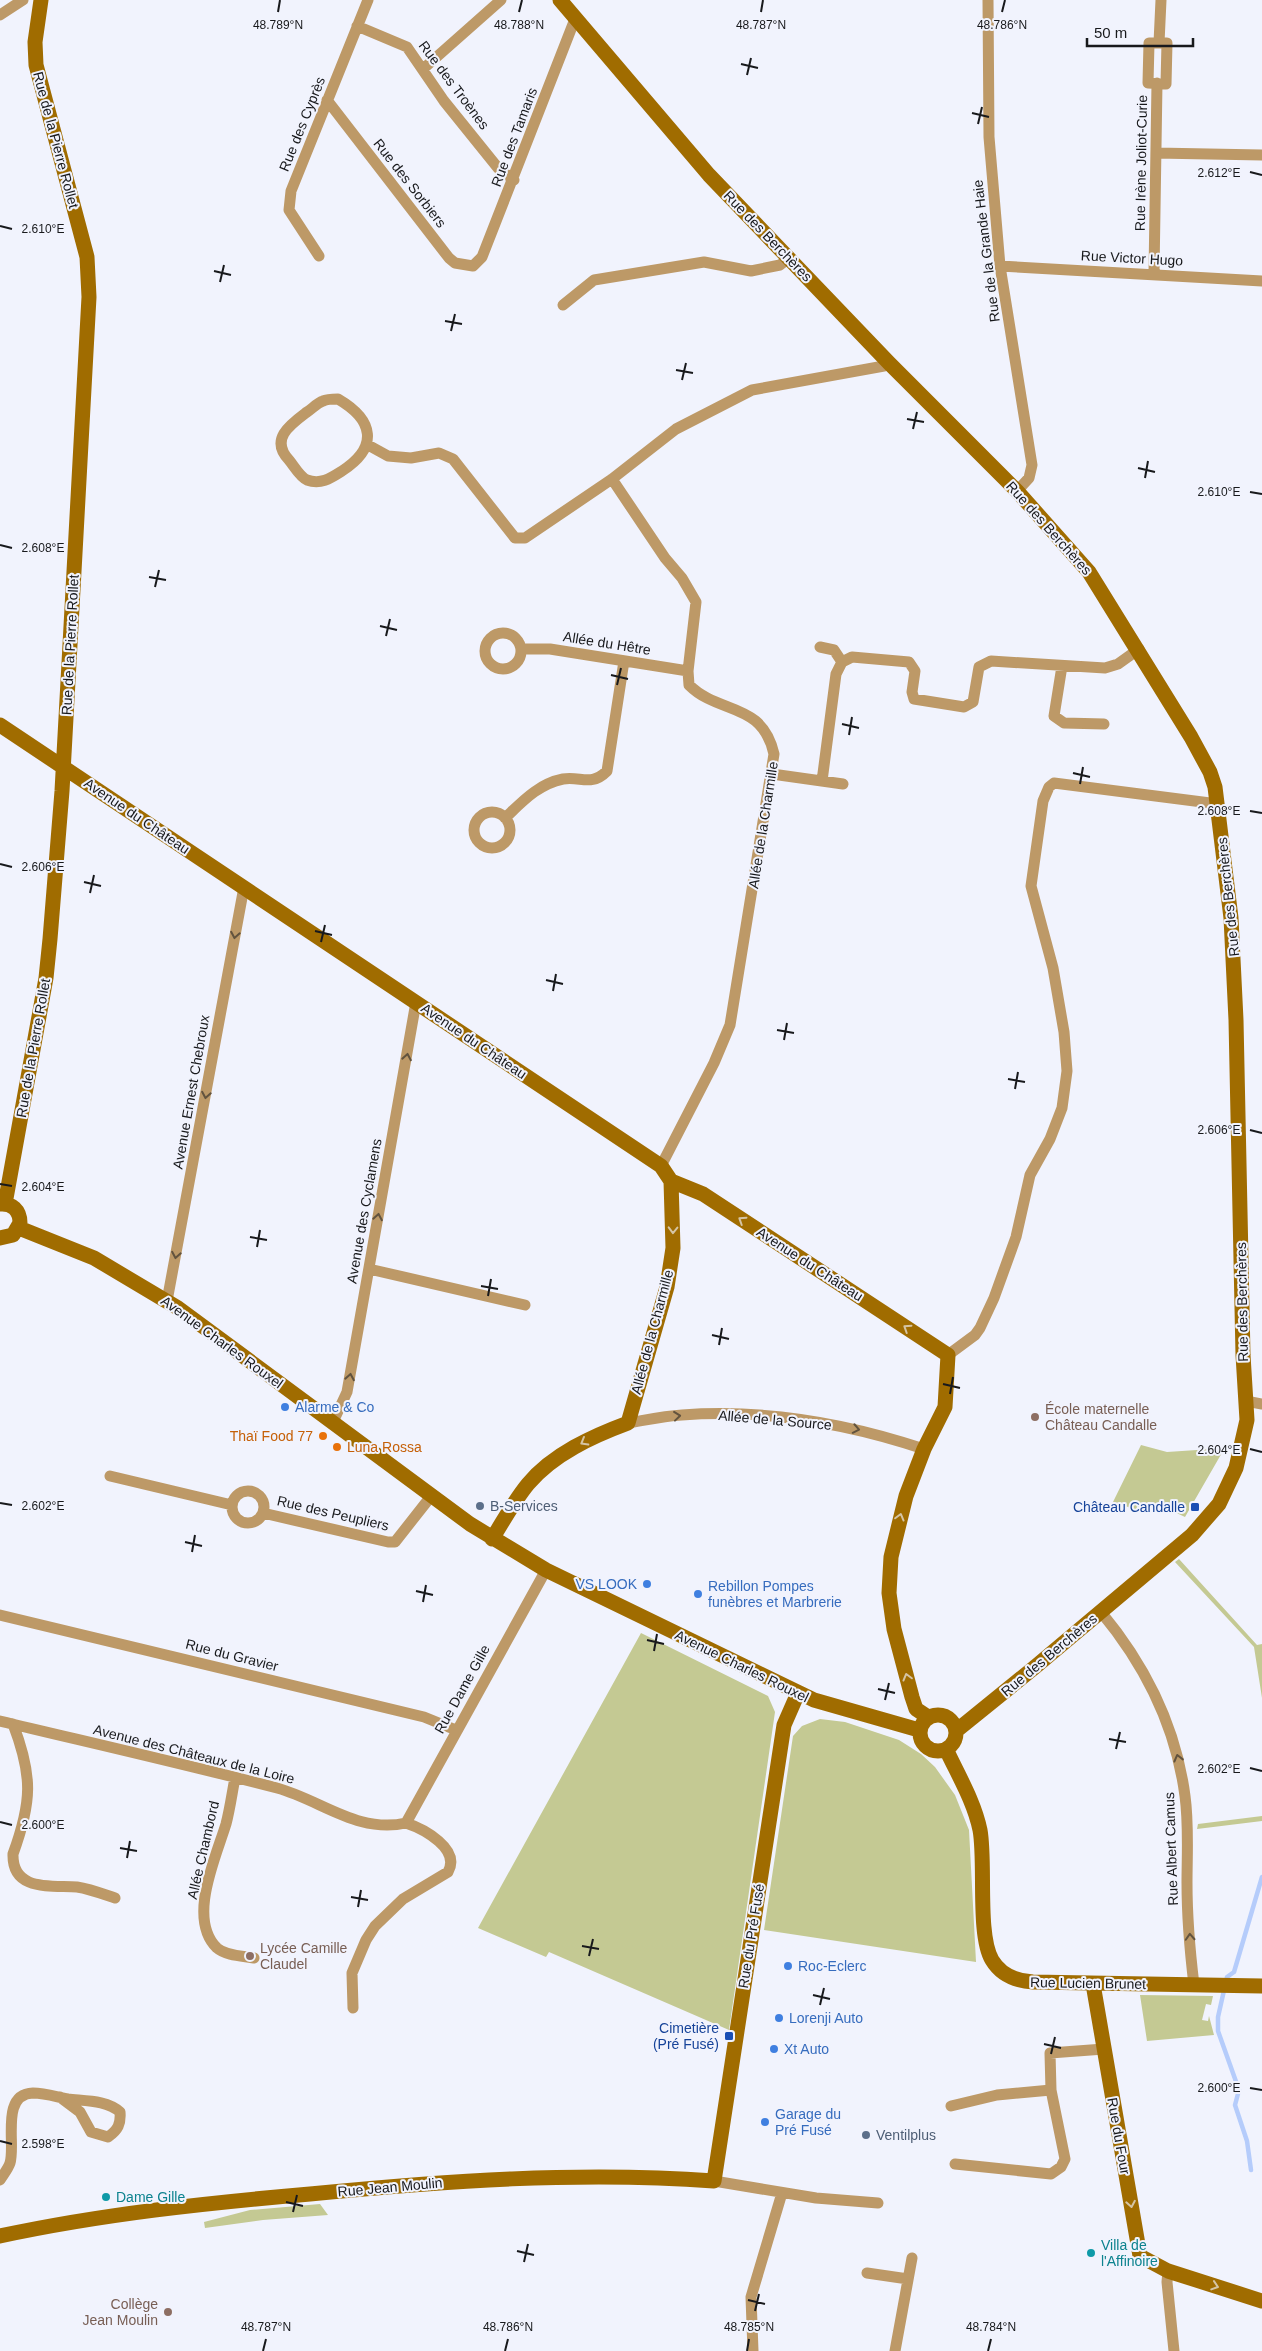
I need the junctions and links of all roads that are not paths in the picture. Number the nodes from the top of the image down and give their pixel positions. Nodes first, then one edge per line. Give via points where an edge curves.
1 (23, 0) edge
2 (41, 0) edge
3 (368, 0) edge
4 (501, 0) edge
5 (560, 0) edge
6 (988, 0) edge
7 (1160, 0) edge
8 (0, 15) edge
9 (575, 19) junction
10 (357, 26) junction
11 (1159, 43) junction
12 (423, 70) junction
13 (1157, 84) junction
14 (328, 100) junction
15 (1156, 152) junction
16 (1262, 155) edge
17 (514, 180) junction
18 (319, 256) dead end
19 (789, 258) junction
20 (478, 264) joint
21 (1000, 266) junction
22 (1154, 273) junction
23 (1262, 281) edge
24 (564, 305) dead end
25 (888, 362) junction
26 (368, 445) junction
27 (612, 479) junction
28 (1017, 491) junction
29 (820, 647) dead end
30 (521, 649) dead end
31 (1139, 649) junction
32 (624, 661) junction
33 (842, 662) junction
34 (1062, 666) junction
35 (688, 671) junction
36 (1104, 724) dead end
37 (0, 725) edge
38 (63, 767) junction
39 (772, 774) junction
40 (822, 781) junction
41 (844, 784) dead end
42 (1212, 803) junction
43 (505, 818) dead end
44 (244, 887) junction
45 (416, 1002) junction
46 (661, 1166) junction
47 (671, 1181) junction
48 (3, 1204) edge
49 (19, 1228) junction
50 (0, 1238) edge
51 (369, 1269) junction
52 (167, 1301) junction
53 (525, 1305) dead end
54 (948, 1355) junction
55 (1246, 1401) junction
56 (1262, 1404) edge
57 (333, 1422) junction
58 (628, 1422) junction
59 (924, 1448) junction
60 (110, 1476) dead end
61 (432, 1495) junction
62 (232, 1505) junction
63 (263, 1513) junction
64 (492, 1538) junction
65 (546, 1570) junction
66 (1101, 1612) junction
67 (0, 1615) edge
68 (798, 1693) junction
69 (928, 1717) junction
70 (0, 1721) edge
71 (13, 1724) junction
72 (456, 1730) junction
73 (920, 1730) junction
74 (956, 1730) junction
75 (946, 1749) junction
76 (235, 1778) junction
77 (406, 1823) junction
78 (115, 1898) dead end
79 (254, 1958) dead end
80 (1093, 1984) junction
81 (1194, 1985) junction
82 (1262, 1986) edge
83 (353, 2008) dead end
84 (1104, 2049) junction
85 (1051, 2090) junction
86 (60, 2097) junction
87 (951, 2106) dead end
88 (955, 2164) dead end
89 (0, 2180) edge
90 (714, 2181) junction
91 (782, 2194) junction
92 (878, 2204) dead end
93 (0, 2236) edge
94 (912, 2258) dead end
95 (1168, 2271) junction
96 (867, 2273) dead end
97 (908, 2279) junction
98 (1262, 2302) edge
99 (752, 2351) edge
100 (895, 2351) edge
101 (1174, 2351) edge

1 - 8 street
2 - 38 street, Rue de la Pierre Rollet via 35,42 36,65 87,257 89,283
3 - 10 street, Rue des Cyprès
4 - 12 street
5 - 9 street, Rue des Berchères
6 - 21 street, Rue de la Grande Haie via 989,136
7 - 11 street, Rue Irène Joliot-Curie
9 - 17 street, Rue des Tamaris
9 - 19 street, Rue des Berchères via 709,175
10 - 12 street, Rue des Troènes via 407,47
10 - 14 street, Rue des Cyprès
11 - 13 street, Rue Irène Joliot-Curie via 1167,43 1166,84
11 - 13 street, Rue Irène Joliot-Curie via 1149,43 1148,83
12 - 17 street, Rue des Troènes via 498,168
13 - 15 street, Rue Irène Joliot-Curie
14 - 18 street, Rue des Cyprès via 291,190 288,210
14 - 20 street, Rue des Sorbiers via 449,258 466,266
15 - 16 street
15 - 22 street, Rue Irène Joliot-Curie
17 - 20 street, Rue des Tamaris
19 - 24 street via 780,265 752,271 704,262 594,280
19 - 25 street, Rue des Berchères
21 - 22 street, Rue Victor Hugo
21 - 28 street, Rue de la Grande Haie via 1032,465 1029,478
22 - 23 street, Rue Victor Hugo
25 - 27 street via 884,366 752,390 676,429
25 - 28 street, Rue des Berchères
26 - 26 street via 365,424 352,407 338,399 322,401 286,429 281,440 285,456 306,479 318,482 328,480 357,461
26 - 27 street via 388,456 411,458 439,453 453,459 515,538 525,538
27 - 35 street, Allée de la Charmille via 696,602
28 - 31 street, Rue des Berchères via 1090,572
29 - 33 street via 834,650
30 - 32 street, Allée du Hêtre via 550,649
31 - 34 street via 1118,664 1105,668
31 - 42 street, Rue des Berchères via 1210,772
32 - 35 street, Allée du Hêtre
32 - 43 street via 607,771 600,778 588,781 564,779 532,792
33 - 34 street via 852,657 909,662 915,670 914,700 964,706 973,702 979,667 991,661
33 - 40 street via 836,674
34 - 36 street via 1054,716 1064,723
35 - 39 street, Allée de la Charmille via 689,685 697,693 762,725 774,754
37 - 38 street, Avenue du Château
38 - 44 street, Avenue du Château
38 - 48 street, Rue de la Pierre Rollet via 46,978
39 - 40 street
39 - 46 street, Allée de la Charmille via 730,1025
40 - 41 street
42 - 54 street via 1054,783 1049,787 1043,801 1031,886 1053,968 1064,1032 1067,1072 1062,1108 1030,1176 1016,1237 994,1298 975,1335
42 - 55 street, Rue des Berchères via 1234,948
44 - 45 street, Avenue du Château
44 -> 52 street, Avenue Ernest Chebroux
45 - 46 street, Avenue du Château
51 -> 45 street, Avenue des Cyclamens
46 - 47 street, Avenue du Château
54 -> 47 street, Avenue du Château via 703,1194
47 -> 58 street, Allée de la Charmille via 673,1248 668,1286
48 - 49 street via 18,1212
49 - 50 street via 13,1235
49 - 52 street, Avenue Charles Rouxel via 94,1258
51 - 53 street
57 -> 51 street, Avenue des Cyclamens via 347,1392
52 - 57 street, Avenue Charles Rouxel
54 - 59 street via 945,1407
55 - 56 street
55 - 66 street, Rue des Berchères via 1246,1430 1219,1504 1192,1535
57 - 61 street, Avenue Charles Rouxel
58 -> 59 street, Allée de la Source via 680,1415 761,1416 855,1428
58 -> 64 street, Allée de la Source via 599,1434 542,1469 516,1499
69 -> 59 street via 916,1709 912,1697 894,1629 889,1593 891,1557 898,1524
60 - 62 street
61 - 63 street, Rue des Peupliers via 395,1542
61 - 64 street, Avenue Charles Rouxel
62 - 63 street, Rue des Peupliers via 234,1515 242,1522 252,1522
62 - 63 street, Rue des Peupliers via 242,1492 252,1491 261,1497
64 - 65 street, Avenue Charles Rouxel
65 - 68 street, Avenue Charles Rouxel
65 - 72 street, Rue Dame Gille
66 - 74 street, Rue des Berchères
81 -> 66 street, Rue Albert Camus via 1187,1885 1186,1797 1181,1770 1159,1701 1135,1657
67 - 72 street, Rue du Gravier via 424,1717
68 - 73 street, Avenue Charles Rouxel via 838,1708
68 - 90 street, Rue du Pré Fusé via 784,1725
69 - 73 street
69 - 74 street via 945,1716
70 - 71 street, Avenue des Châteaux de la Loire
71 - 76 street, Avenue des Châteaux de la Loire
71 - 78 street via 25,1754 28,1785 28,1806 14,1854 17,1871 28,1883 79,1887
72 - 77 street, Rue Dame Gille
73 - 75 street via 922,1741 929,1749
74 - 75 street via 954,1741
75 - 80 street, Rue Lucien Brunet via 967,1791 980,1830 986,1940 991,1959 1001,1971 1018,1981
76 - 77 street, Avenue des Châteaux de la Loire via 291,1793 361,1822 393,1826
76 - 79 street, Allée Chambord via 226,1823 210,1872 204,1916 206,1930 218,1949
77 - 83 street via 438,1841 450,1856 450,1868 402,1899 375,1926 352,1973
80 - 81 street, Rue Lucien Brunet
80 - 84 street, Rue du Four
81 - 82 street, Rue Lucien Brunet
84 - 85 street via 1050,2053
84 -> 95 street, Rue du Four via 1138,2250 1144,2259
85 - 87 street via 997,2095
85 - 88 street via 1065,2159 1052,2174
86 - 86 street via 113,2106 120,2112 116,2131 108,2137 91,2132 80,2112
86 - 89 street via 32,2093 16,2103 12,2112 10,2163
90 - 91 street, Rue Jean Moulin
90 - 93 street, Rue Jean Moulin via 671,2178 458,2182 196,2206
91 - 92 street, Rue Jean Moulin
91 - 99 street via 751,2297
94 - 97 street
95 -> 98 street, Rue du Four
95 - 101 street
96 - 97 street
97 - 100 street

